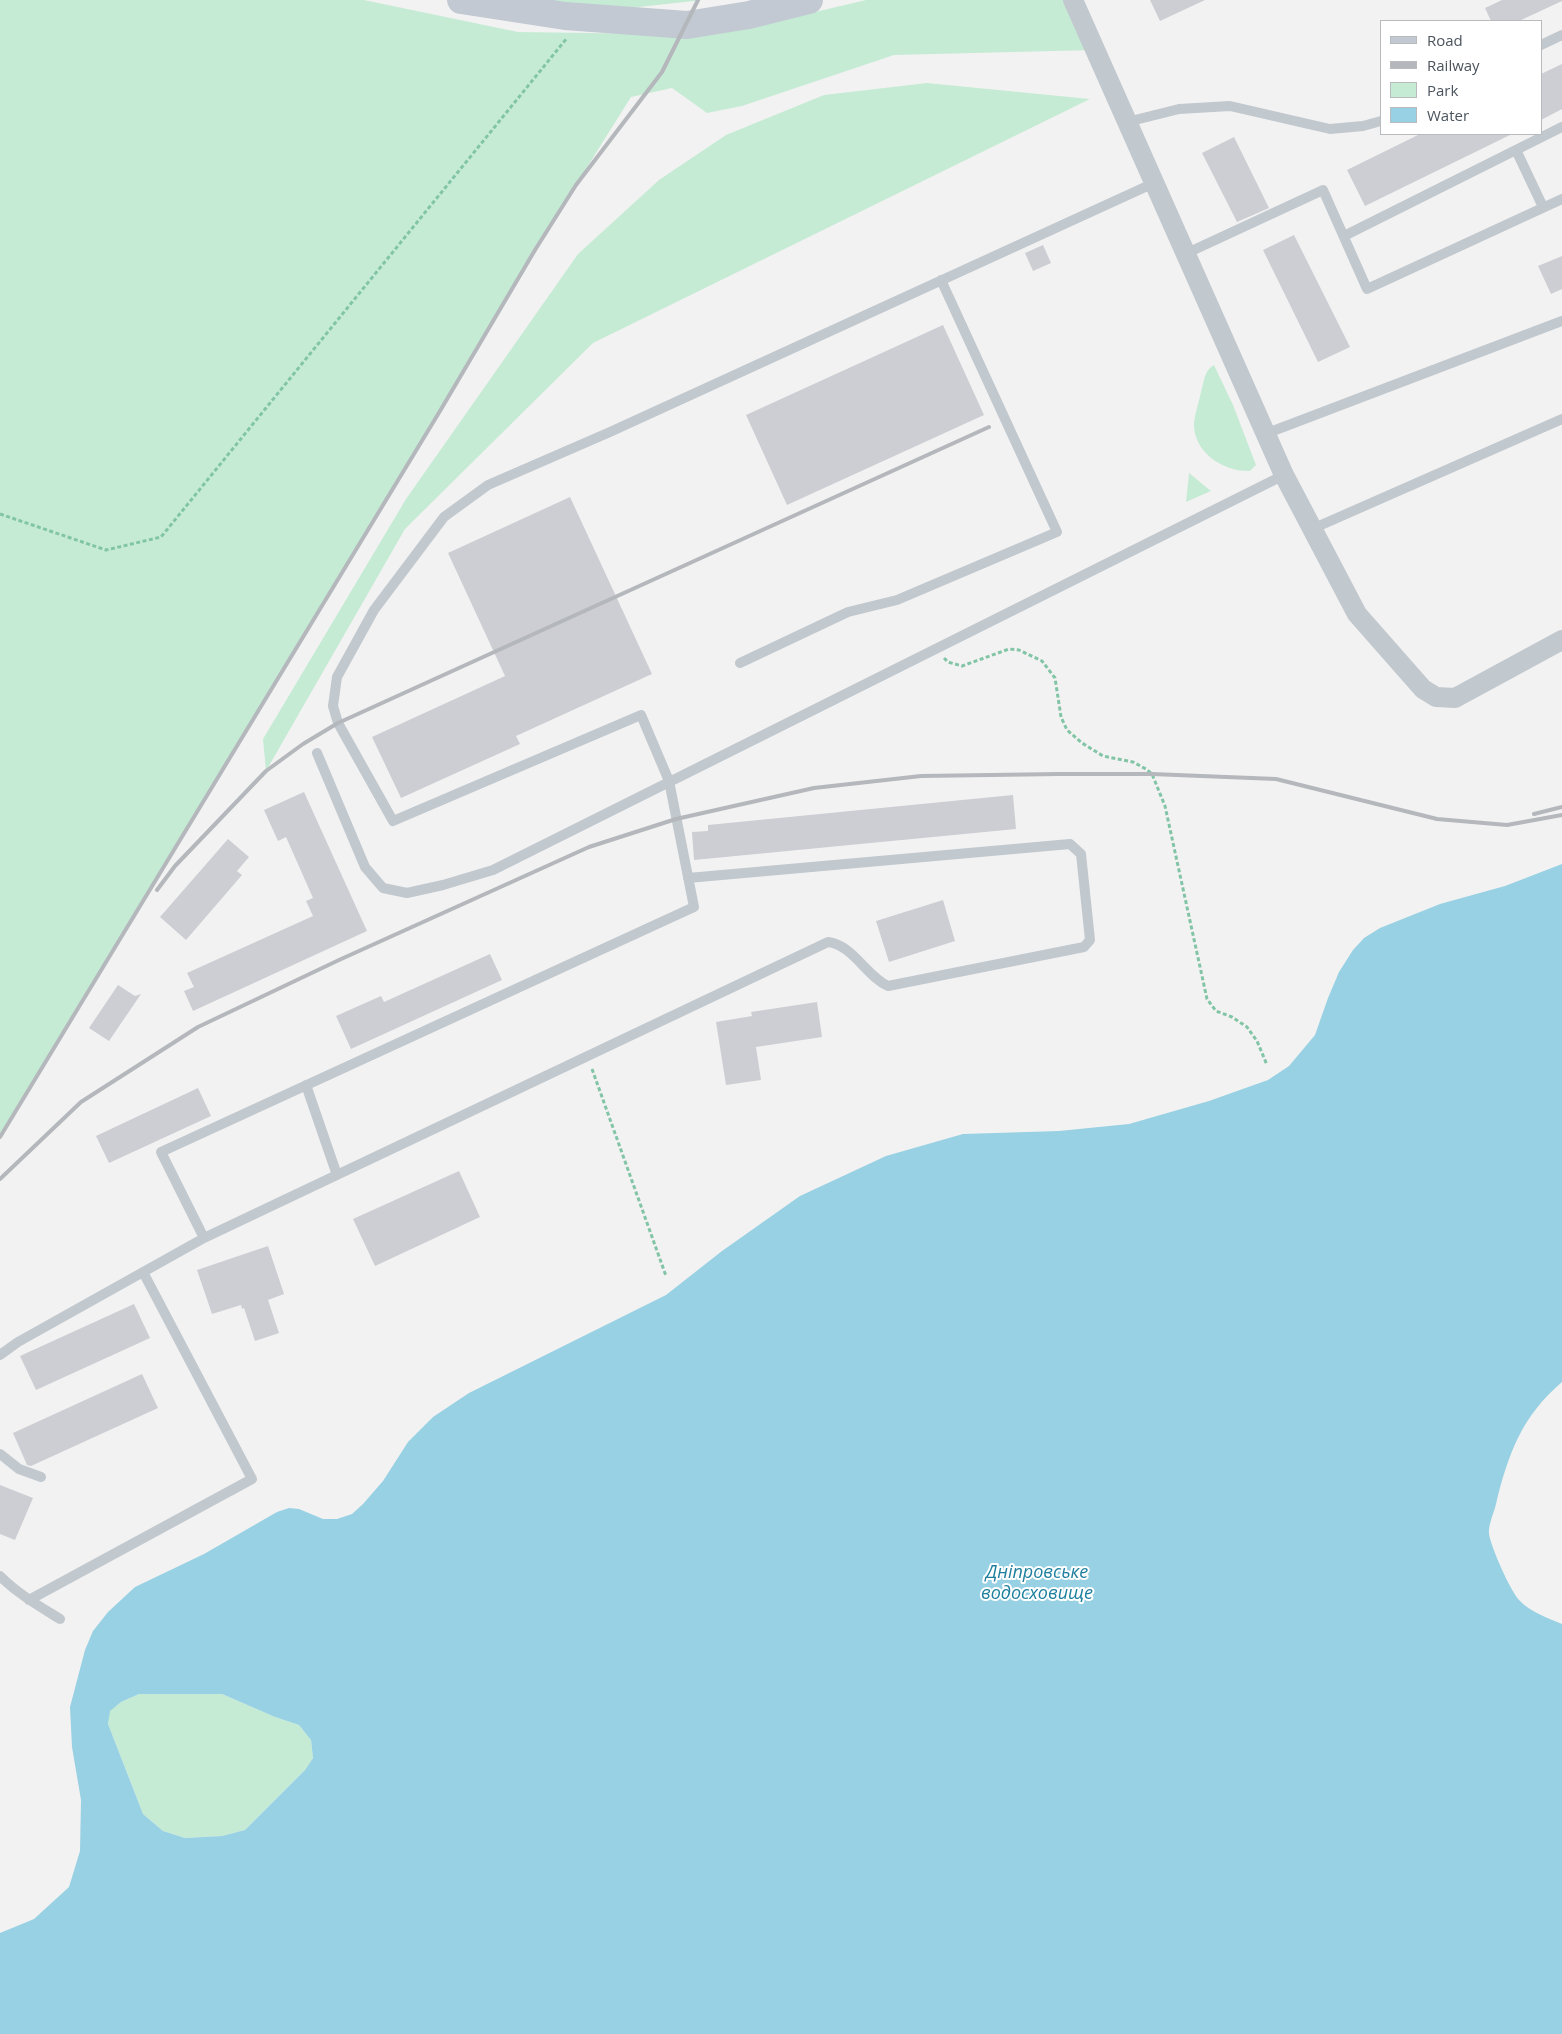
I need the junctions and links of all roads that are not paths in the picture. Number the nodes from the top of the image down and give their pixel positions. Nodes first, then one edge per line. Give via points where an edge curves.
1 (462, 0) edge
2 (809, 0) edge
3 (1073, 0) edge
4 (1562, 35) edge
5 (1542, 45) edge
6 (1380, 121) edge
7 (1126, 122) junction
8 (1562, 127) edge
9 (1516, 150) junction
10 (1154, 183) junction
11 (1562, 198) edge
12 (1543, 207) junction
13 (1344, 236) junction
14 (1185, 254) junction
15 (941, 280) junction
16 (1562, 321) edge
17 (1562, 420) edge
18 (1265, 434) junction
19 (1284, 475) junction
20 (1312, 529) junction
21 (1562, 640) edge
22 (740, 663) dead end
23 (317, 753) dead end
24 (669, 781) junction
25 (688, 878) junction
26 (306, 1085) junction
27 (338, 1175) junction
28 (204, 1238) junction
29 (143, 1272) junction
30 (0, 1355) edge
31 (0, 1454) edge
32 (41, 1478) dead end
33 (0, 1576) edge
34 (29, 1600) junction
35 (60, 1619) dead end

1 - 2 street via 584,18 687,25 749,16
3 - 7 street
4 - 5 lane
6 - 7 lane via 1330,129 1230,106 1179,109
7 - 10 street
8 - 9 lane
9 - 12 lane
9 - 13 lane
10 - 14 street
10 - 15 lane
11 - 12 lane
12 - 13 lane via 1367,289
13 - 14 lane via 1323,190
14 - 18 street
15 - 22 lane via 1057,532 897,600 848,612
15 - 24 lane via 488,485 444,517 374,610 336,677 333,706 338,723 393,821 641,715
16 - 18 lane
17 - 20 lane
18 - 19 street
19 - 20 street
19 - 24 lane
20 - 21 street via 1357,614 1422,689 1436,697 1455,698
23 - 24 lane via 365,867 382,888 407,893 493,870
24 - 25 lane
25 - 26 lane via 694,907
25 - 27 lane via 1070,844 1081,854 1090,940 1084,947 888,986 878,982 837,944 828,942
26 - 27 lane
26 - 28 lane via 161,1152
27 - 28 lane
28 - 29 lane
29 - 30 lane
29 - 34 lane via 252,1479
31 - 32 lane via 18,1469
33 - 34 lane
34 - 35 lane

